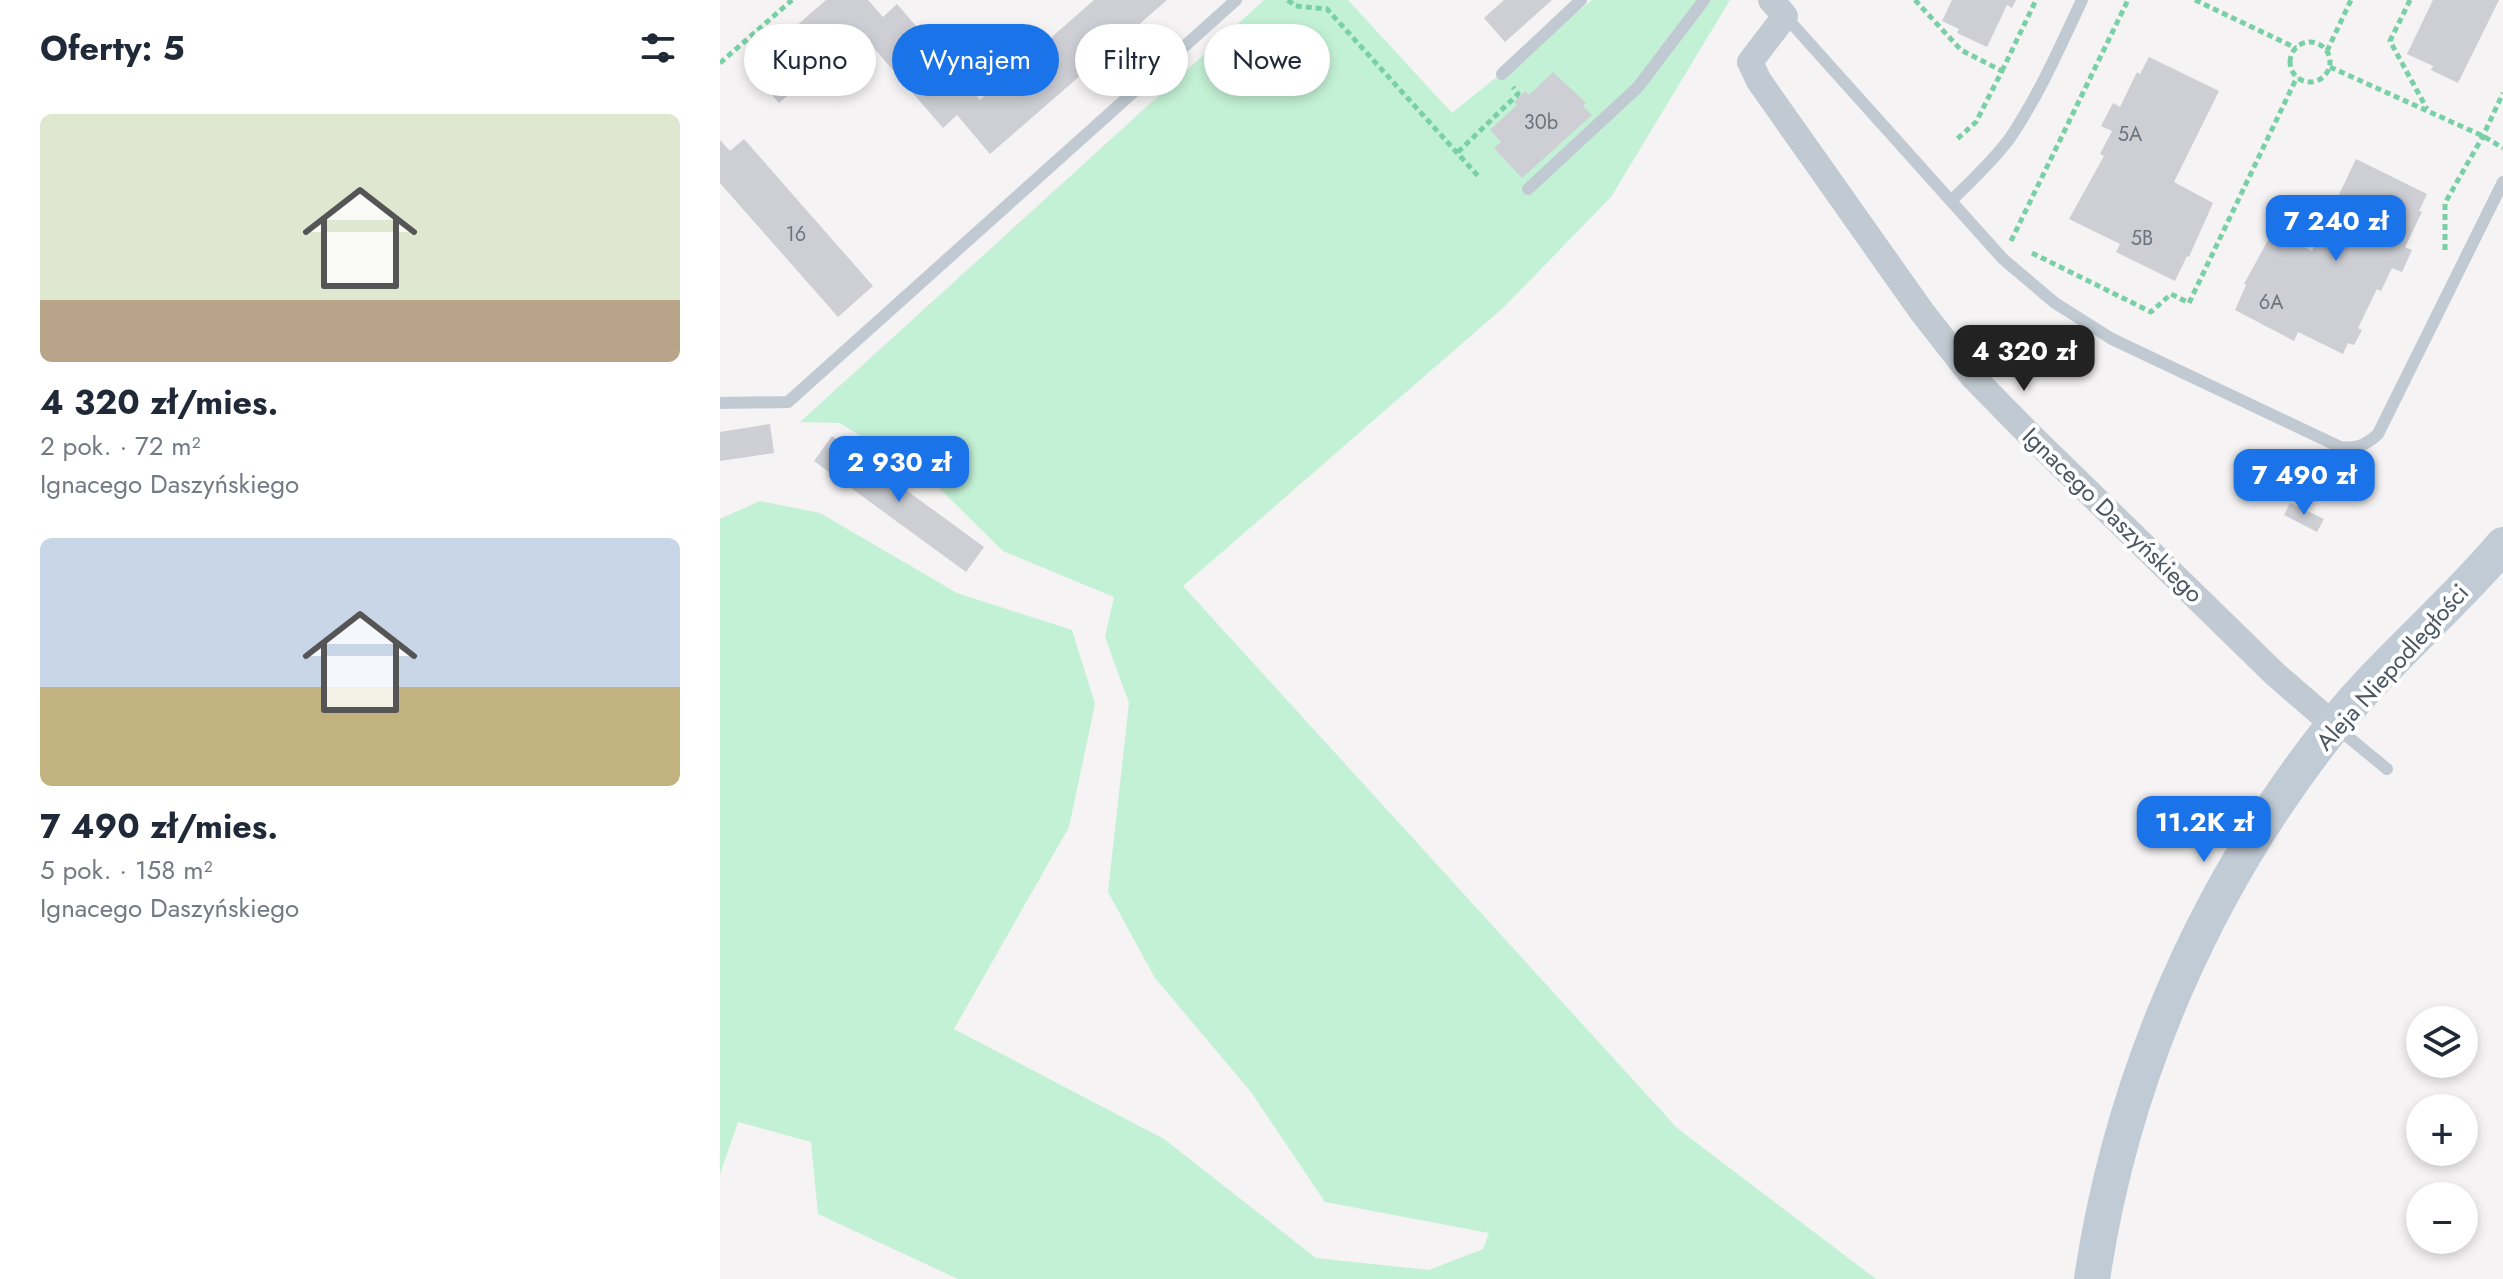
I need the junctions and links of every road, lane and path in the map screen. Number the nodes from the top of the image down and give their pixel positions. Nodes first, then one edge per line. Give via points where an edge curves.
1 (792, 0) edge
2 (1236, 0) edge
3 (1288, 0) edge
4 (1581, 0) edge
5 (1704, 0) edge
6 (1915, 0) edge
7 (2036, 0) edge
8 (2082, 0) edge
9 (2128, 0) edge
10 (2195, 0) edge
11 (2351, 0) edge
12 (2410, 0) edge
13 (1778, 8) edge
14 (2296, 48) junction
15 (2327, 51) junction
16 (720, 63) edge
17 (2330, 67) junction
18 (2002, 71) junction
19 (1502, 74) joint
20 (2297, 77) junction
21 (2503, 93) edge
22 (2428, 110) junction
23 (2483, 136) junction
24 (1956, 140) dead end
25 (2503, 148) edge
26 (1458, 152) junction
27 (1479, 177) dead end
28 (2503, 182) edge
29 (1528, 189) dead end
30 (1951, 201) junction
31 (2010, 242) dead end
32 (2024, 249) dead end
33 (2445, 301) junction
34 (720, 403) edge
35 (2503, 545) edge
36 (2334, 725) junction
37 (2387, 769) dead end
38 (2092, 1279) edge

1 - 16 path
2 - 34 lane via 788,402
3 - 26 path via 1295,6 1327,9
4 - 19 lane
5 - 29 lane via 1638,87
6 - 18 path via 1961,50
7 - 18 path
8 - 30 lane via 2009,139
9 - 31 path
10 - 14 path
11 - 15 path
12 - 22 path via 2390,41
13 - 30 lane
13 - 36 street, Ignacego Daszyńskiego via 1750,62 1759,81 1922,312 1973,377 2026,431
14 - 15 path via 2309,42
14 - 20 path via 2291,62
15 - 17 path
17 - 20 path via 2320,79
17 - 22 path
18 - 24 path via 1976,122
19 - 26 path via 1519,95
20 - 32 path via 2189,303 2171,294 2151,312
21 - 23 path
22 - 23 path
23 - 25 path
23 - 33 path via 2445,203
26 - 27 path
28 - 33 lane
30 - 33 lane via 2003,259 2089,325 2340,447 2354,449 2378,434
35 - 36 street, Aleja Niepodległości
36 - 37 lane
36 - 38 street, Aleja Niepodległości via 2232,877 2172,995 2121,1138

